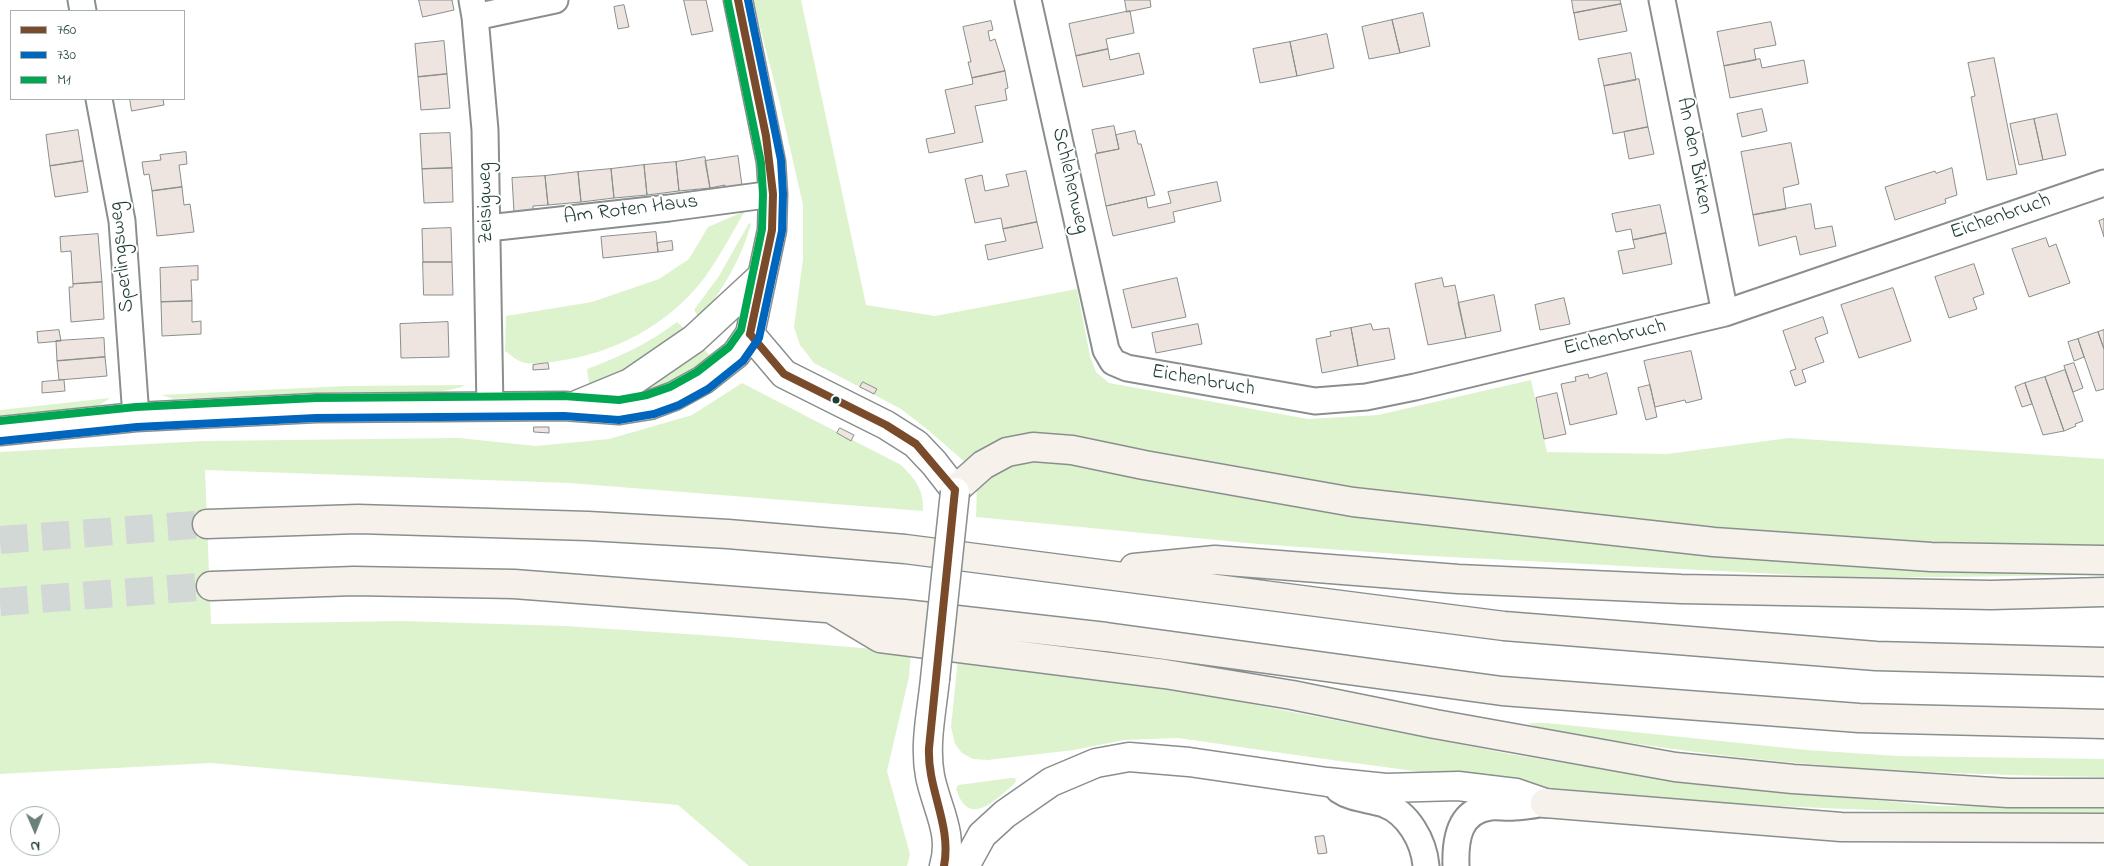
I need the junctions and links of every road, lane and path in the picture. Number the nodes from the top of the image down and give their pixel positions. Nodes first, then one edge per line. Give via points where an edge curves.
1 (555, 0) edge
2 (738, 0) edge
3 (1028, 0) edge
4 (1662, 0) edge
5 (473, 8) edge
6 (99, 100) edge
7 (2104, 183) edge
8 (774, 194) junction
9 (488, 228) junction
10 (762, 276) junction
11 (1725, 313) junction
12 (750, 334) junction
13 (1113, 362) joint
14 (575, 406) junction
15 (490, 407) junction
16 (136, 417) junction
17 (0, 431) edge
18 (955, 491) junction
19 (207, 524) tunnel mouth
20 (2104, 560) edge
21 (1085, 572) junction
22 (211, 586) tunnel mouth
23 (2104, 592) edge
24 (832, 609) junction
25 (2104, 662) edge
26 (2104, 724) edge
27 (1327, 782) junction
28 (2104, 793) edge
29 (1544, 803) junction
30 (943, 818) junction
31 (2104, 828) edge
32 (982, 835) junction
33 (944, 866) edge
34 (965, 866) edge
35 (1426, 866) edge
36 (1456, 866) edge

1 - 5 street
2 - 8 street via 766,136
3 - 13 street, Schlehenweg via 1106,350
4 - 11 street, An den Birken
5 - 9 street, Zeisigweg via 485,130
6 - 16 street, Sperlingsweg via 122,221
7 - 11 street, Eichenbruch
8 - 9 street, Am Roten Haus
8 - 10 street via 772,230
9 - 15 street, Zeisigweg
10 - 12 street
10 - 14 street via 694,339 630,383
11 - 13 street, Eichenbruch via 1366,397 1315,401 1127,368
12 - 14 street via 722,367 674,396 650,405 619,410
12 - 18 street via 784,374 886,425 916,444
14 - 15 street
15 - 16 street via 316,408
16 - 17 street
18 - 20 main road via 983,465 1007,452 1033,447 1072,450 1353,502 1704,541 1931,557
18 - 30 street, bridge via 928,756 930,775
19 - 21 main road via 358,519 606,527 905,549
21 - 23 main road via 1215,560 1458,579 1681,589 1961,594
21 - 25 main road via 1514,627 1876,656
22 - 24 main road via 354,581 514,584
24 - 26 main road via 1106,637 1502,691 1859,718
24 - 28 main road via 880,638 1272,691 1675,768 2008,793
27 - 29 street via 1386,788 1458,786 1516,793
27 - 32 street via 1189,762 1129,757 1096,763 1051,782 1005,814
27 - 35 street via 1351,796 1397,810 1419,840
29 - 31 main road via 1841,827
29 - 36 street via 1491,807 1467,816 1457,838
30 - 32 street via 963,832
30 - 33 street via 948,845
32 - 34 street

